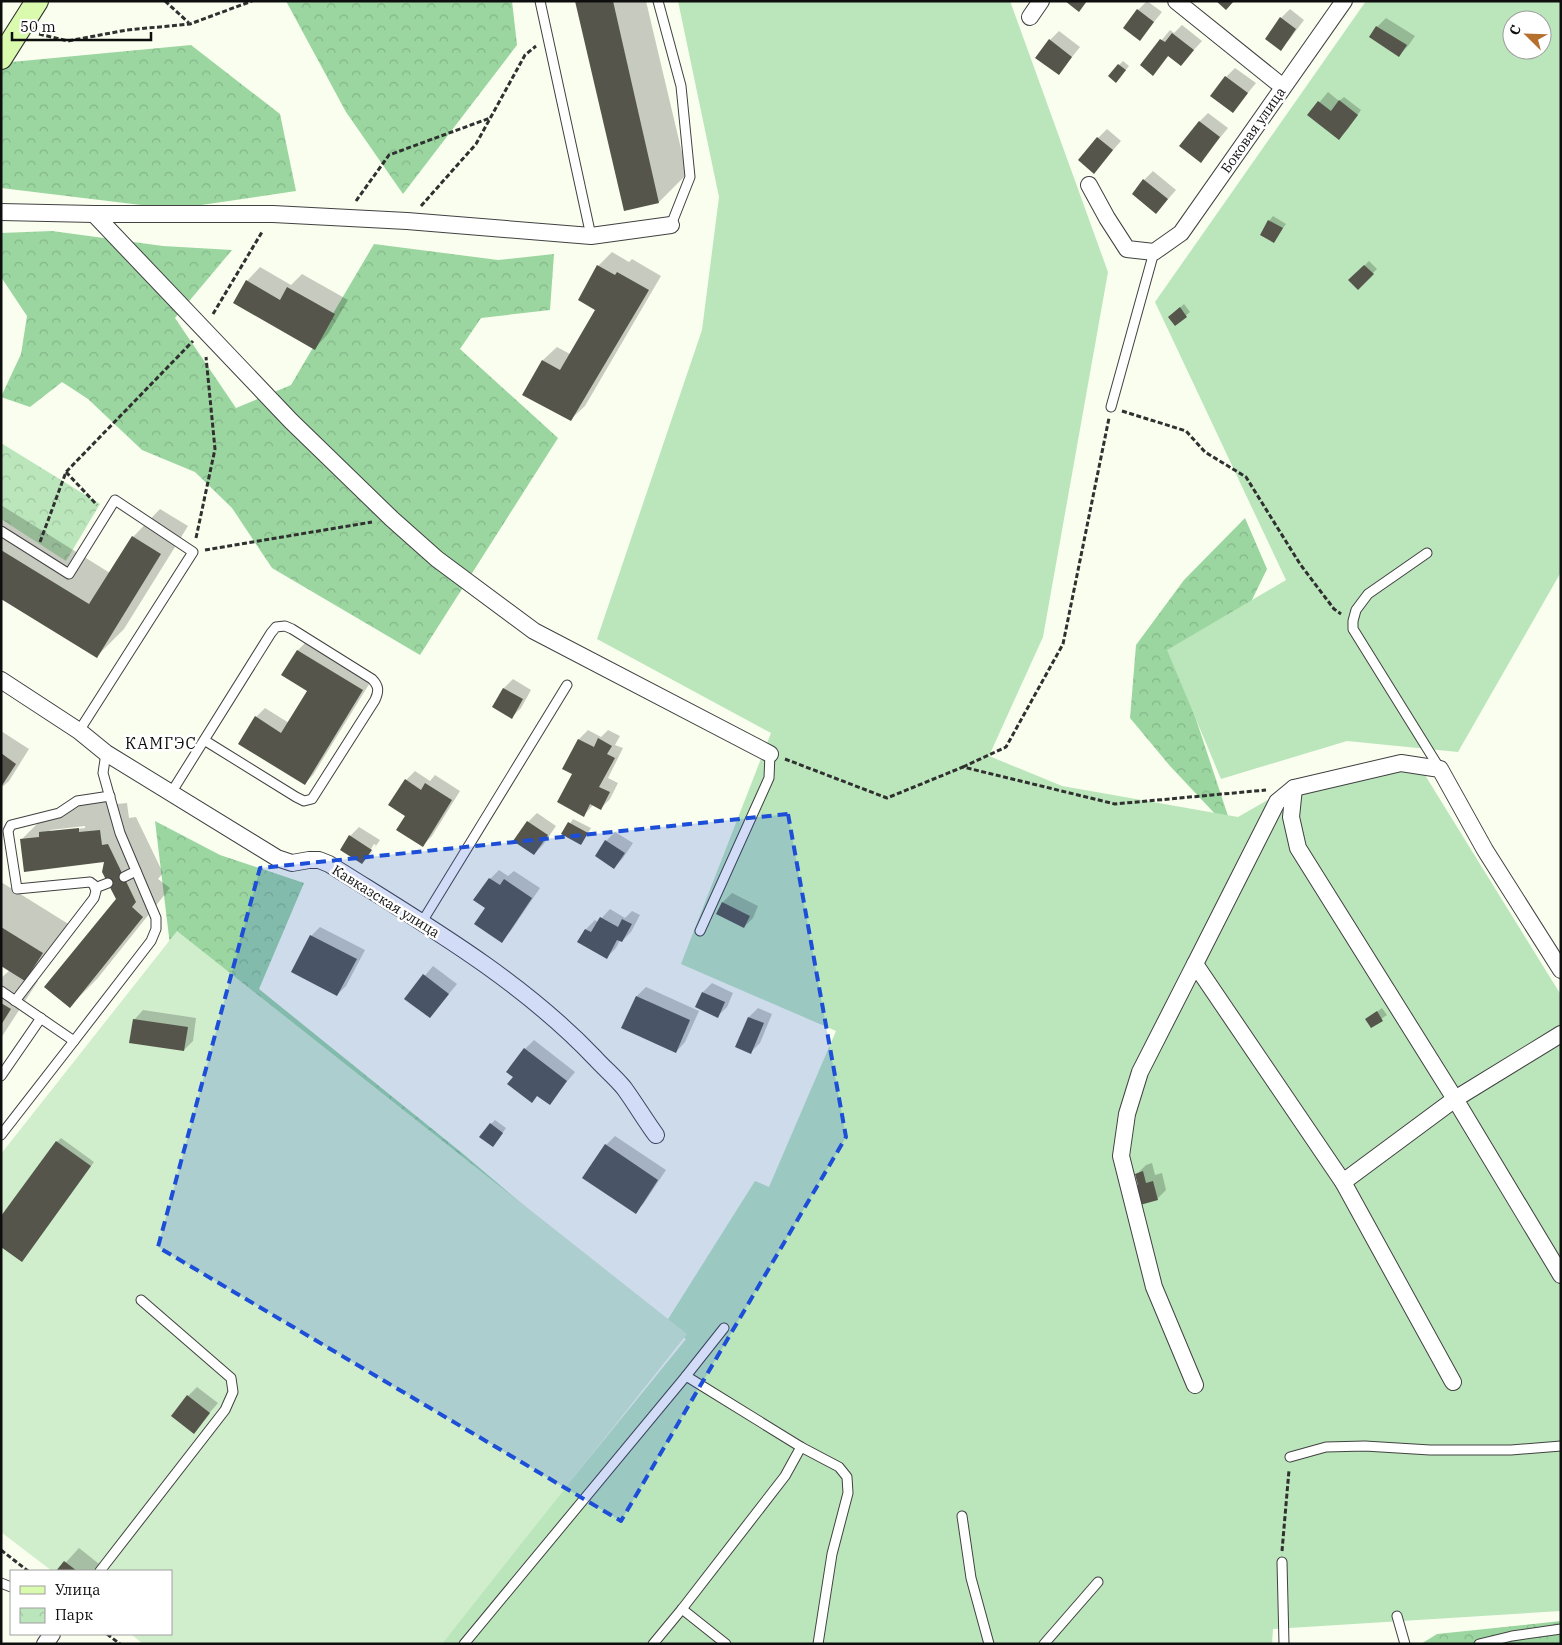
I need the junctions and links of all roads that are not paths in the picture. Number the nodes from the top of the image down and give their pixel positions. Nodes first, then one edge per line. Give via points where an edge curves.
1 (37, 1) edge
2 (540, 1) edge
3 (658, 1) edge
4 (1041, 1) edge
5 (1176, 1) edge
6 (1344, 1) edge
7 (1030, 17) dead end
8 (1, 58) edge
9 (1283, 87) junction
10 (1089, 185) dead end
11 (1, 212) edge
12 (94, 214) junction
13 (671, 225) joint
14 (591, 236) junction
15 (1154, 252) junction
16 (1112, 407) road end
17 (1, 531) edge
18 (1427, 554) dead end
19 (1, 680) edge
20 (567, 685) dead end
21 (79, 731) junction
22 (204, 740) junction
23 (106, 753) junction
24 (770, 754) joint
25 (1440, 769) junction
26 (1294, 788) junction
27 (171, 793) junction
28 (110, 796) junction
29 (136, 871) junction
30 (124, 877) dead end
31 (108, 883) dead end
32 (95, 888) junction
33 (422, 922) junction
34 (700, 931) dead end
35 (1195, 964) junction
36 (1561, 970) edge
37 (1, 991) edge
38 (15, 1001) junction
39 (41, 1018) junction
40 (1561, 1034) edge
41 (74, 1041) junction
42 (1, 1076) edge
43 (1455, 1099) junction
44 (1, 1135) edge
45 (656, 1135) dead end
46 (1343, 1182) junction
47 (1561, 1275) edge
48 (141, 1300) dead end
49 (724, 1328) dead end
50 (686, 1376) junction
51 (1453, 1382) dead end
52 (1195, 1384) dead end
53 (1561, 1446) edge
54 (801, 1447) junction
55 (1290, 1457) road end
56 (962, 1516) dead end
57 (1282, 1562) road end
58 (101, 1570) edge
59 (1098, 1582) dead end
60 (682, 1609) junction
61 (1397, 1616) dead end
62 (1561, 1629) edge
63 (464, 1644) edge
64 (653, 1644) edge
65 (726, 1644) edge
66 (818, 1644) edge
67 (989, 1644) edge
68 (1044, 1644) edge
69 (1284, 1644) edge
70 (1405, 1644) edge
71 (1479, 1644) edge

1 - 8 street
2 - 14 lane
3 - 13 lane via 680,86 690,178
4 - 7 street
5 - 9 street
6 - 9 street, Боковая улица
9 - 15 street, Боковая улица via 1181,233
10 - 15 street via 1127,249
11 - 12 street
12 - 14 street via 273,214
12 - 24 street via 291,420 437,559 534,631
13 - 14 street
15 - 16 lane
17 - 21 lane via 69,574 115,500 193,552
18 - 25 lane via 1368,594 1356,610 1353,628
19 - 21 street, Кавказская улица
20 - 33 lane
21 - 23 street, Кавказская улица
22 - 22 lane via 276,628 285,626 292,629 377,684 375,700 312,799 296,798
22 - 27 lane
23 - 27 street, Кавказская улица
23 - 28 lane via 103,773
24 - 34 lane via 769,778
25 - 26 street via 1401,763
25 - 36 street via 1485,850
26 - 35 street via 1277,802
26 - 43 street via 1291,817 1298,848
27 - 33 street, Кавказская улица via 277,858 292,863 314,860 329,864
28 - 29 lane via 120,833
28 - 32 lane via 77,801 58,813 11,825 8,830 17,889 90,882
29 - 30 lane
29 - 41 lane via 156,918 156,929 151,941
31 - 32 lane
32 - 38 lane via 94,898
33 - 45 street, Кавказская улица via 535,1001 579,1041 623,1088
35 - 46 street
35 - 52 street via 1140,1072 1127,1114 1121,1156 1154,1287
37 - 38 lane
38 - 39 lane
39 - 41 lane
39 - 42 lane
40 - 43 street
41 - 44 lane
43 - 46 street
43 - 47 street
46 - 51 street
48 - 58 lane via 231,1378 233,1392 225,1410
49 - 50 lane
50 - 54 lane
50 - 63 lane
53 - 55 lane via 1511,1450 1365,1446 1326,1448
54 - 60 lane via 785,1476
54 - 66 lane via 839,1467 846,1478 848,1493 832,1554
56 - 67 lane via 971,1578
57 - 69 lane
59 - 68 lane
60 - 64 lane
60 - 65 lane
61 - 70 lane
62 - 71 lane

